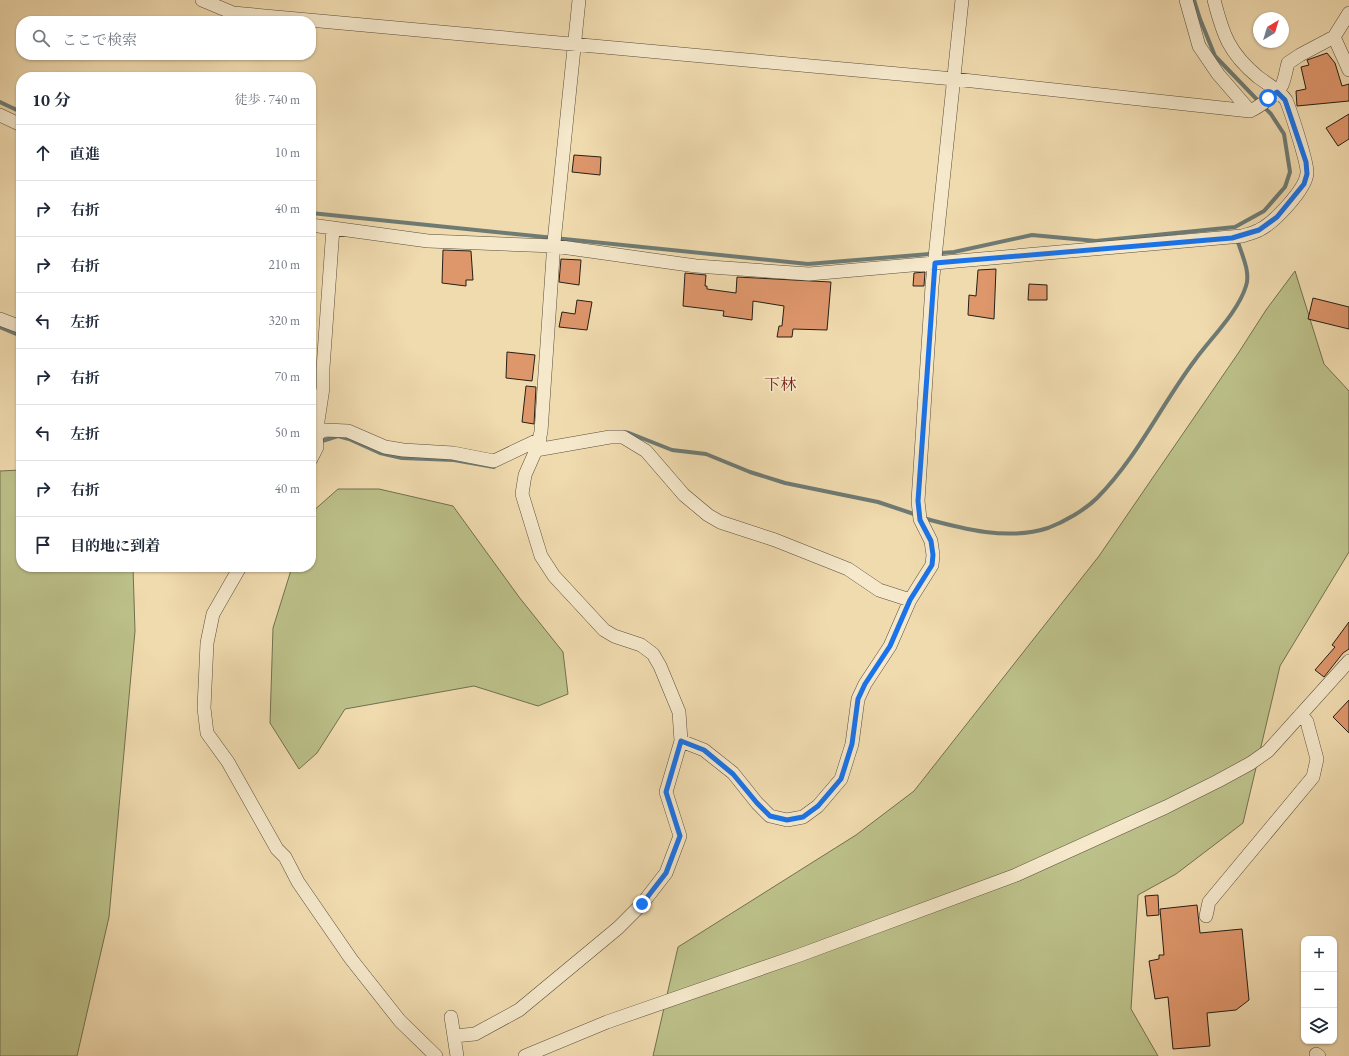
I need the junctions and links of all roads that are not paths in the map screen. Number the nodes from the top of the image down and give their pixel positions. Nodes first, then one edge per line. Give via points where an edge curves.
1 (202, 0) edge
2 (578, 0) edge
3 (962, 0) edge
4 (1186, 0) edge
5 (1214, 0) edge
6 (1349, 13) edge
7 (267, 16) edge
8 (316, 20) edge
9 (1334, 37) junction
10 (574, 43) junction
11 (1349, 70) edge
12 (954, 79) junction
13 (1272, 95) junction
14 (1253, 110) junction
15 (0, 115) edge
16 (16, 123) edge
17 (316, 226) edge
18 (333, 228) junction
19 (554, 240) junction
20 (936, 257) junction
21 (0, 319) edge
22 (16, 325) edge
23 (316, 433) edge
24 (316, 438) edge
25 (538, 444) junction
26 (237, 572) edge
27 (910, 600) junction
28 (1349, 661) edge
29 (1301, 714) junction
30 (681, 741) junction
31 (1206, 916) dead end
32 (451, 1017) dead end
33 (454, 1036) junction
34 (436, 1056) edge
35 (457, 1056) edge
36 (525, 1056) edge

1 - 7 street via 233,13
2 - 10 street
3 - 12 street
4 - 14 street via 1199,46 1218,74
5 - 13 street via 1221,29 1228,44
6 - 9 street
8 - 10 street
9 - 11 street
9 - 13 street via 1288,63 1282,85
10 - 12 street
10 - 19 street
12 - 14 street
12 - 20 street
13 - 14 street
13 - 20 street via 1285,100 1306,162 1307,174 1304,184 1277,217 1259,230 1237,237
15 - 16 street
17 - 18 street
18 - 19 street via 428,240
18 - 23 street via 323,388
19 - 20 street via 696,266 809,274
19 - 25 street
20 - 27 street via 918,501 920,516 931,541 933,555 932,565
21 - 22 street
24 - 25 street via 326,430 348,431 385,447 453,453 494,461
25 - 27 street via 623,437 646,451 684,495 720,522 775,540 848,569 879,590
25 - 30 street via 522,494 541,556 554,576 604,630 614,636 641,644 653,654 679,712
26 - 34 street via 213,614 207,643 204,708 207,733 228,762 277,850 285,857 298,882 351,959 400,1021
27 - 30 street via 890,646 858,699 852,744 841,779 818,806 803,817 787,820 770,816 733,774 704,750
28 - 29 street
29 - 31 street via 1307,722 1317,759 1313,777 1209,902
29 - 36 street via 1268,750 1232,774 1166,807 1016,874 800,955 607,1022
30 - 33 street via 666,792 680,836 666,873 642,904 618,928 519,1010 475,1034
32 - 33 street
33 - 35 street

